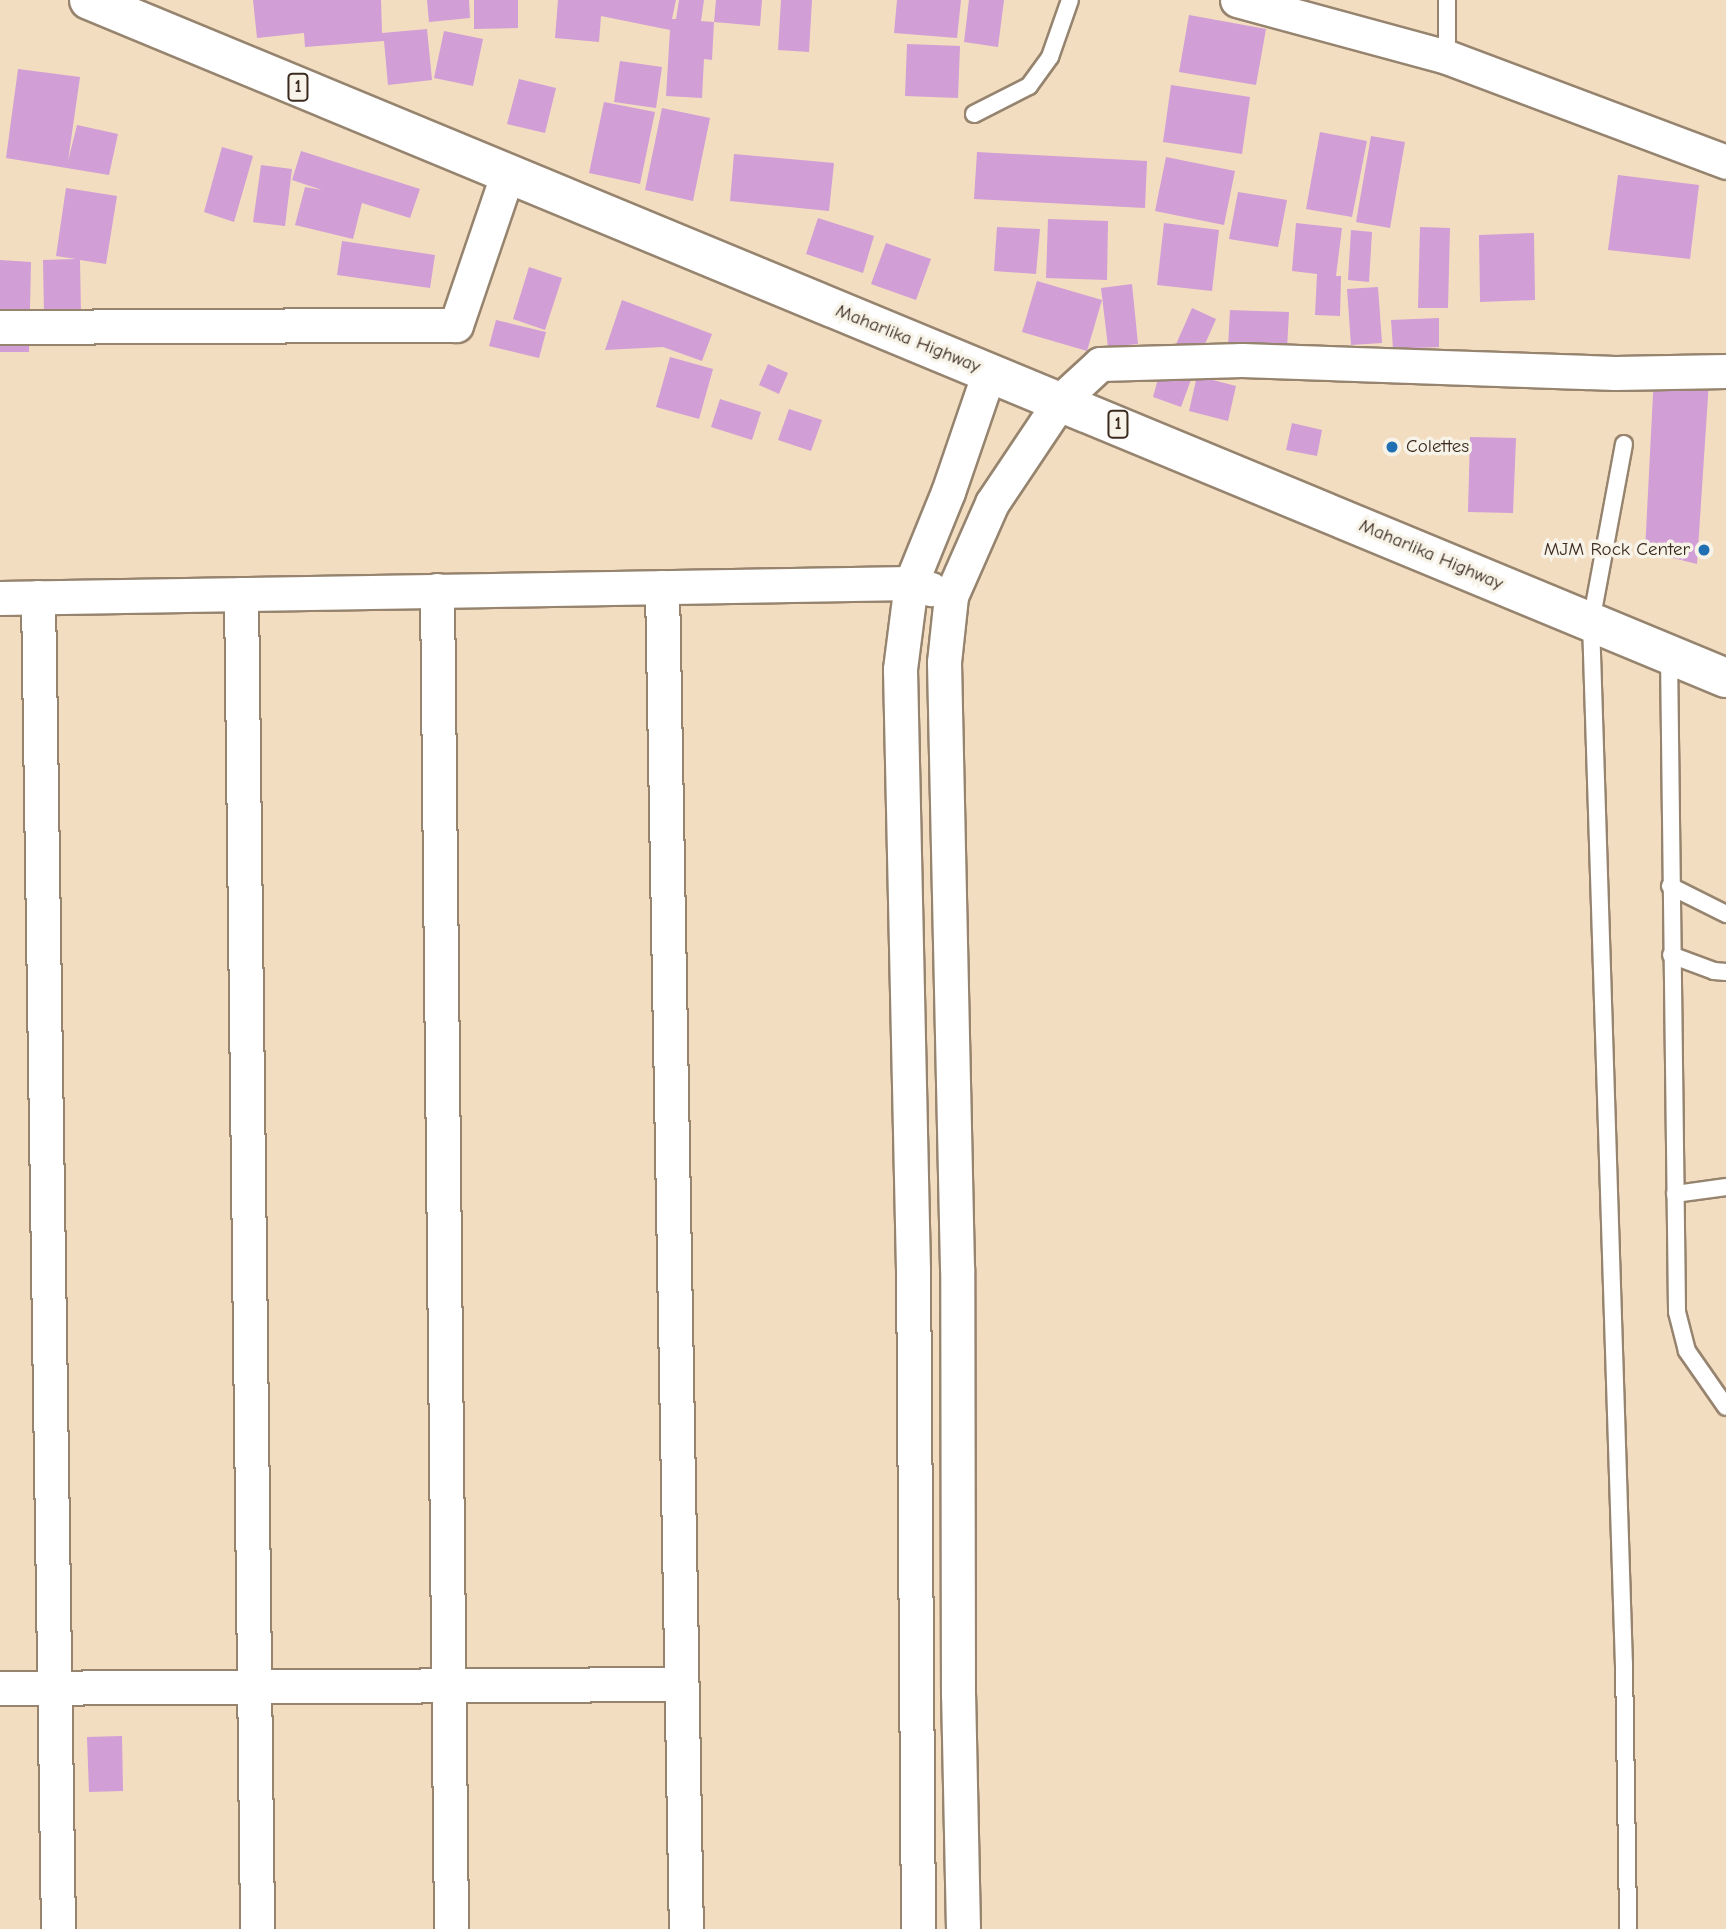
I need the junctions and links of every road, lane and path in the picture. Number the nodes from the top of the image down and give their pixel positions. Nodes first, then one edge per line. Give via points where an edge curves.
1 (89, 0) edge
2 (1070, 0) edge
3 (1237, 0) edge
4 (1447, 0) edge
5 (1447, 57) junction
6 (974, 114) dead end
7 (1726, 162) edge
8 (507, 175) junction
9 (0, 327) edge
10 (1726, 371) edge
11 (989, 372) junction
12 (1061, 400) junction
13 (1624, 444) dead end
14 (911, 583) junction
15 (662, 587) junction
16 (437, 590) junction
17 (241, 594) junction
18 (951, 596) junction
19 (38, 597) junction
20 (0, 598) edge
21 (1591, 622) junction
22 (1669, 655) junction
23 (1726, 678) edge
24 (1670, 886) junction
25 (1726, 914) edge
26 (1671, 955) junction
27 (1726, 972) edge
28 (1726, 1187) edge
29 (1675, 1194) junction
30 (1726, 1407) edge
31 (681, 1684) junction
32 (449, 1685) junction
33 (254, 1686) junction
34 (0, 1688) edge
35 (54, 1688) junction
36 (58, 1929) edge
37 (257, 1929) edge
38 (451, 1929) edge
39 (686, 1929) edge
40 (918, 1929) edge
41 (963, 1929) edge
42 (1629, 1929) edge

1 - 8 highway, Maharlika Highway / 1
2 - 6 lane via 1050,57 1029,86
3 - 5 street
4 - 5 lane
5 - 7 street
8 - 9 street via 456,325
8 - 11 highway, Maharlika Highway / 1
10 - 12 street via 1615,373 1242,360 1100,364
11 - 12 highway, Maharlika Highway / 1
11 - 14 street
12 - 18 street via 992,503
12 - 21 highway, Maharlika Highway / 1
13 - 21 lane
14 - 15 street
14 - 18 street
14 - 40 street via 900,669 912,1256
15 - 16 street
15 - 31 street
16 - 17 street
16 - 32 street
17 - 19 street
17 - 33 street
18 - 41 street via 944,662 957,1268
19 - 20 street
19 - 35 street
21 - 22 highway, Maharlika Highway / 1
21 - 42 lane
22 - 23 highway, Maharlika Highway / 1
22 - 24 lane
24 - 25 lane
24 - 26 lane
26 - 27 lane
26 - 29 lane
28 - 29 lane
29 - 30 lane via 1676,1312 1686,1351
31 - 32 street
31 - 39 street
32 - 33 street
32 - 38 street
33 - 35 street
33 - 37 street
34 - 35 street
35 - 36 street

